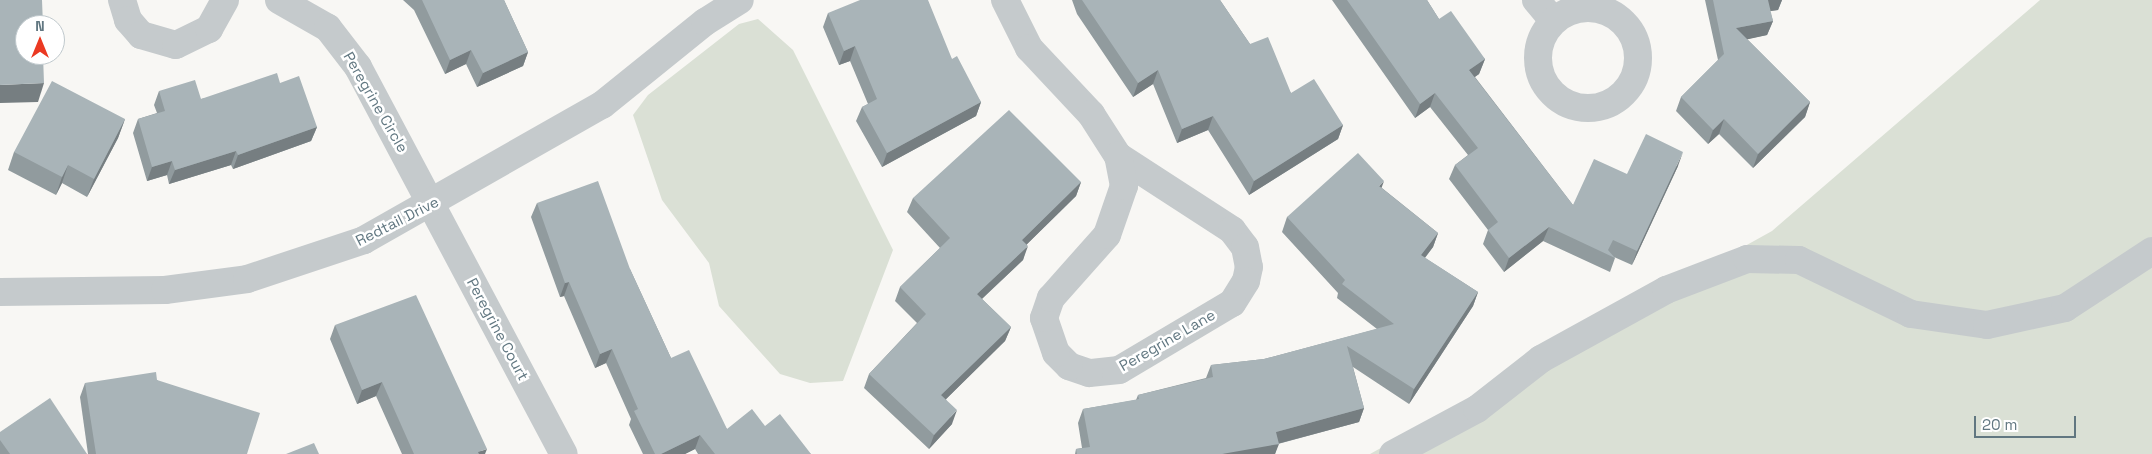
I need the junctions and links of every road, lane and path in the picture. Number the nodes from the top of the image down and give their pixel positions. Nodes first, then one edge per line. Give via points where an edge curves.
1 (122, 0) edge
2 (225, 0) edge
3 (279, 0) edge
4 (740, 0) edge
5 (1005, 0) edge
6 (1118, 156) junction
7 (432, 203) junction
8 (2152, 251) edge
9 (0, 292) edge
10 (564, 454) edge
11 (1393, 454) edge

1 - 2 street via 128,20 141,34 176,45 209,29
3 - 7 street, Peregrine Circle via 307,12 340,41
4 - 7 street, Redtail Drive via 705,22 602,105
5 - 6 street, Peregrine Lane via 1029,48 1091,114
6 - 6 street, Peregrine Lane via 1232,230 1245,247 1248,267 1246,281 1232,303 1119,370 1089,373 1069,366 1056,353 1044,318 1051,298 1107,236 1124,186
7 - 9 street, Redtail Drive via 364,240 246,279 165,290
7 - 10 street, Peregrine Court
8 - 11 street via 2065,308 1988,326 1911,314 1799,260 1746,259 1666,290 1541,359 1477,409

